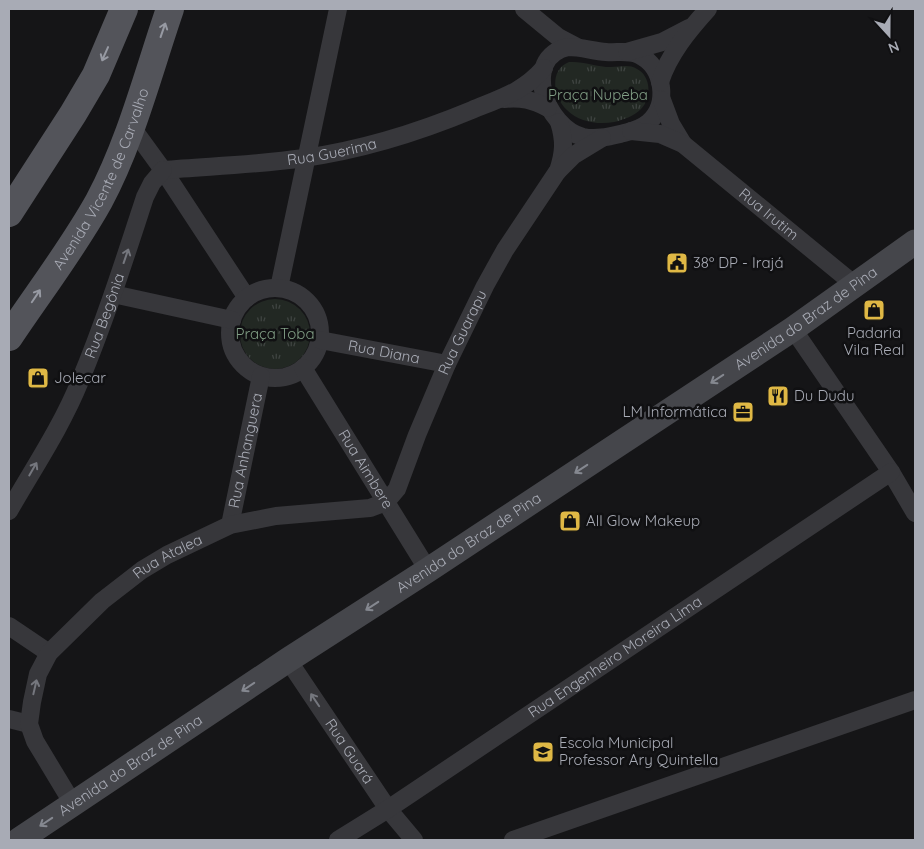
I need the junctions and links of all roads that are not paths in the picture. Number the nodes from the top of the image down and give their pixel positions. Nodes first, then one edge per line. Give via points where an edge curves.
1 (124, 9) edge
2 (170, 9) edge
3 (338, 9) edge
4 (524, 9) edge
5 (708, 9) edge
6 (539, 21) junction
7 (694, 25) junction
8 (577, 47) junction
9 (627, 52) junction
10 (546, 64) junction
11 (660, 82) junction
12 (662, 100) junction
13 (493, 101) junction
14 (554, 115) junction
15 (131, 126) junction
16 (631, 131) junction
17 (602, 138) junction
18 (682, 144) junction
19 (305, 158) junction
20 (163, 170) junction
21 (557, 172) junction
22 (13, 197) edge
23 (915, 242) edge
24 (855, 285) junction
25 (279, 288) junction
26 (113, 294) junction
27 (247, 298) junction
28 (232, 320) junction
29 (793, 329) junction
30 (9, 337) edge
31 (320, 340) junction
32 (447, 364) junction
33 (303, 368) junction
34 (261, 376) junction
35 (891, 472) junction
36 (386, 502) junction
37 (9, 511) edge
38 (915, 513) edge
39 (230, 525) junction
40 (428, 570) junction
41 (9, 626) edge
42 (49, 653) junction
43 (288, 660) junction
44 (915, 700) edge
45 (9, 719) edge
46 (29, 724) junction
47 (73, 804) junction
48 (388, 809) junction
49 (19, 840) edge
50 (338, 840) edge
51 (414, 840) edge
52 (513, 840) edge

1 -> 22 main road via 96,75 73,114
15 -> 2 main road, Avenida Vicente de Carvalho
3 - 19 street
4 - 6 street
5 - 7 street
6 - 8 street
6 - 10 street via 549,42
7 - 9 street via 662,42
7 - 11 street via 672,57
8 - 9 street
8 - 10 street via 560,50
9 - 11 street via 648,61
10 - 13 street, Rua Guerima via 527,85
10 - 14 street via 542,85
11 - 12 street
12 - 16 street via 649,122
12 - 18 street, Rua Irutim
13 - 14 street, Rua Guerima via 523,98 534,101
13 - 19 street, Rua Guerima via 397,137
14 - 17 street via 574,134
14 - 21 street, Rua Guarapu via 564,145
15 - 20 street
30 -> 15 main road, Avenida Vicente de Carvalho via 83,229
16 - 17 street
16 - 18 street, Rua Irutim via 660,134
17 - 21 street, Rua Guarapu via 574,155
18 - 24 street, Rua Irutim
19 - 20 street, Rua Guerima
19 - 25 street
26 -> 20 street, Rua Begônia via 146,197
20 - 27 street
21 - 32 street, Rua Guarapu via 505,250
23 - 24 main road, Avenida do Braz de Pina
24 - 29 main road, Avenida do Braz de Pina
25 - 27 street via 262,290
25 - 31 street via 300,296 310,305 318,318
26 - 28 street
37 -> 26 street, Rua Begônia via 65,413
27 - 28 street
28 - 34 street via 231,340 235,354 243,365
29 - 35 street
29 -> 40 main road, Avenida do Braz de Pina
31 - 32 street, Rua Diana
31 - 33 street via 314,356
32 - 36 street, Rua Guarapu via 398,489
33 - 34 street via 278,378
33 - 36 street, Rua Aimbere
34 - 39 street, Rua Anhanguera
35 - 38 street
35 - 48 street, Rua Engenheiro Moreira Lima
36 - 39 street, Rua Atalea via 370,508 292,514
36 - 40 street, Rua Aimbere
39 - 42 street, Rua Atalea via 142,570 102,601
40 -> 43 main road, Avenida do Braz de Pina
41 - 42 street
46 -> 42 street, Rua Atalea via 38,674
43 -> 47 main road, Avenida do Braz de Pina
48 -> 43 street, Rua Guará
44 - 52 street
45 - 46 street
46 - 47 street via 35,741
47 -> 49 main road, Avenida do Braz de Pina
48 - 50 street, Rua Engenheiro Moreira Lima
48 - 51 street, Rua Guará

